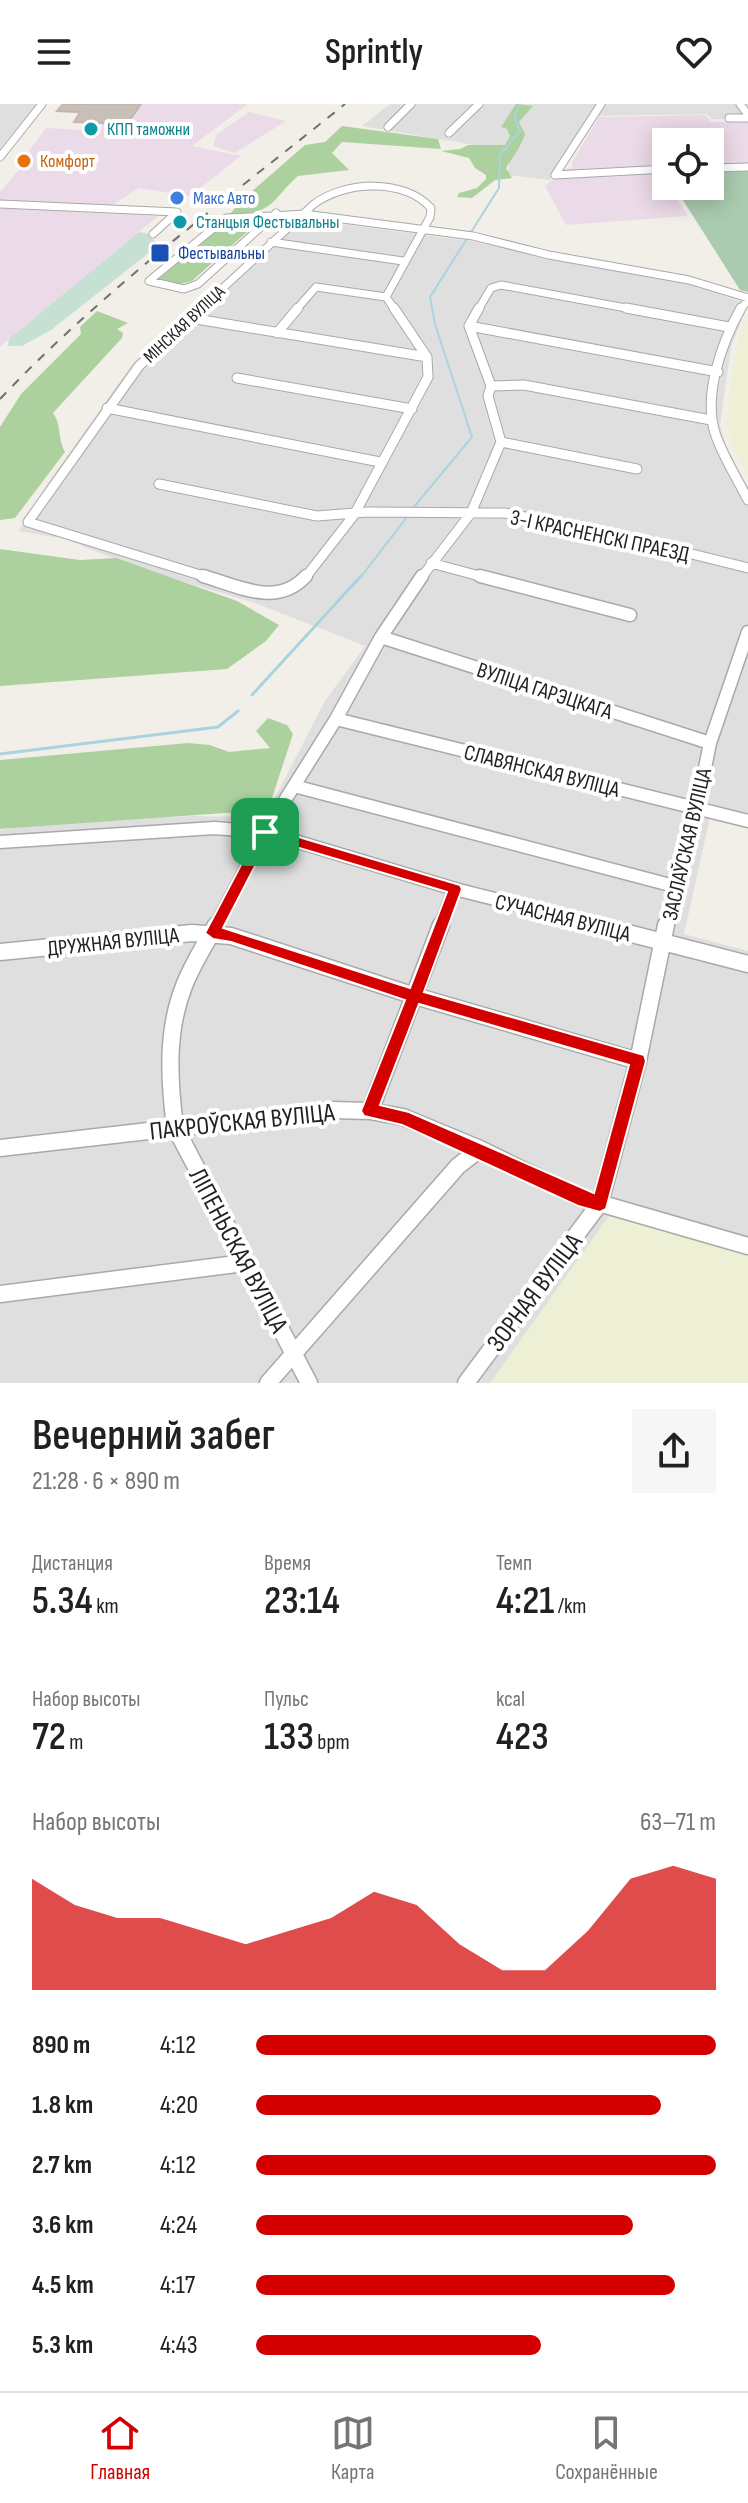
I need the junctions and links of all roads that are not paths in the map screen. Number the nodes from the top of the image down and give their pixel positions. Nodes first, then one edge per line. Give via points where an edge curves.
1 (42, 104) edge
2 (411, 104) edge
3 (479, 104) edge
4 (601, 104) edge
5 (740, 104) edge
6 (748, 117) edge
7 (729, 118) dead end
8 (388, 127) dead end
9 (449, 133) dead end
10 (0, 157) edge
11 (748, 167) edge
12 (724, 168) edge
13 (652, 170) edge
14 (0, 204) edge
15 (276, 213) junction
16 (304, 214) junction
17 (422, 229) junction
18 (153, 234) dead end
19 (271, 242) junction
20 (403, 261) junction
21 (184, 289) junction
22 (212, 297) junction
23 (386, 297) junction
24 (748, 299) edge
25 (190, 318) junction
26 (469, 326) junction
27 (729, 327) junction
28 (277, 333) junction
29 (427, 357) junction
30 (718, 372) junction
31 (237, 378) dead end
32 (491, 386) junction
33 (107, 408) junction
34 (412, 409) junction
35 (711, 420) junction
36 (501, 442) junction
37 (380, 462) junction
38 (637, 469) dead end
39 (159, 484) dead end
40 (748, 500) edge
41 (471, 513) junction
42 (354, 515) junction
43 (431, 563) junction
44 (748, 568) edge
45 (630, 615) dead end
46 (748, 632) edge
47 (381, 637) junction
48 (742, 666) edge
49 (336, 719) junction
50 (710, 743) junction
51 (294, 786) junction
52 (697, 808) junction
53 (748, 821) edge
54 (265, 832) junction
55 (0, 842) edge
56 (674, 886) junction
57 (455, 889) junction
58 (213, 933) junction
59 (664, 943) junction
60 (0, 952) edge
61 (748, 964) edge
62 (415, 996) junction
63 (638, 1061) junction
64 (370, 1111) junction
65 (175, 1127) junction
66 (0, 1148) edge
67 (480, 1149) junction
68 (600, 1203) junction
69 (748, 1246) edge
70 (244, 1263) junction
71 (0, 1294) edge
72 (294, 1353) junction
73 (268, 1383) edge
74 (309, 1383) edge
75 (466, 1383) edge

1 - 10 street
2 - 8 street
3 - 9 street
4 - 13 street via 555,175
5 - 6 street
6 - 7 street
11 - 12 street
14 - 18 street via 177,212
15 - 16 street
15 - 21 street via 198,284
15 - 21 street via 226,218 149,281
16 - 17 street
16 - 17 street, МІНСКАЯ ВУЛІЦА via 326,195 385,187 425,201 431,208
16 - 19 street, МІНСКАЯ ВУЛІЦА
17 - 20 street
17 - 24 street via 689,280
19 - 20 street
19 - 22 street, МІНСКАЯ ВУЛІЦА
20 - 23 street
21 - 22 street
22 - 25 street, МІНСКАЯ ВУЛІЦА
23 - 28 street via 316,287
23 - 29 street
24 - 27 street
25 - 28 street
25 - 33 street, МІНСКАЯ ВУЛІЦА via 139,366
26 - 27 street via 491,288 501,285
26 - 30 street
26 - 32 street
27 - 30 street
28 - 29 street
29 - 34 street via 428,377
30 - 35 street
31 - 34 street
32 - 35 street via 524,385
32 - 36 street via 488,396
33 - 37 street
33 - 42 street, МІНСКАЯ ВУЛІЦА via 28,522 188,573 278,594 303,580
34 - 37 street
35 - 40 street
36 - 38 street
36 - 41 street, ЛІПЕНЬСКАЯ ВУЛІЦА
37 - 42 street
39 - 42 street, 3-І КРАСНЕНСКІ ПРАЕЗД via 317,516
41 - 42 street, 3-І КРАСНЕНСКІ ПРАЕЗД
41 - 43 street, ЛІПЕНЬСКАЯ ВУЛІЦА
41 - 44 street, 3-І КРАСНЕНСКІ ПРАЕЗД via 505,513 592,530
43 - 45 street
43 - 47 street, ЛІПЕНЬСКАЯ ВУЛІЦА
46 - 48 street, ЗАСЛАЎСКАЯ ВУЛІЦА
47 - 49 street, ЛІПЕНЬСКАЯ ВУЛІЦА
47 - 50 street, ВУЛІЦА ГАРЭЦКАГА
48 - 50 street, ЗАСЛАЎСКАЯ ВУЛІЦА
49 - 51 street, ЛІПЕНЬСКАЯ ВУЛІЦА
49 - 52 street, СЛАВЯНСКАЯ ВУЛІЦА
50 - 52 street, ЗАСЛАЎСКАЯ ВУЛІЦА
51 - 54 street, ЛІПЕНЬСКАЯ ВУЛІЦА
51 - 56 street
52 - 53 street, СЛАВЯНСКАЯ ВУЛІЦА
52 - 56 street, ЗАСЛАЎСКАЯ ВУЛІЦА
54 - 55 street, СУЧАСНАЯ ВУЛІЦА via 214,828
54 - 57 street, СУЧАСНАЯ ВУЛІЦА
54 - 58 street, ЛІПЕНЬСКАЯ ВУЛІЦА
56 - 59 street, ЗАСЛАЎСКАЯ ВУЛІЦА
57 - 59 street, СУЧАСНАЯ ВУЛІЦА
57 - 62 street
58 - 60 street, ДРУЖНАЯ ВУЛІЦА
58 - 62 street, ДРУЖНАЯ ВУЛІЦА
58 - 65 street, ЛІПЕНЬСКАЯ ВУЛІЦА via 183,987 169,1053
59 - 61 street, СУЧАСНАЯ ВУЛІЦА
59 - 63 street, ЗАСЛАЎСКАЯ ВУЛІЦА
62 - 63 street, ДРУЖНАЯ ВУЛІЦА
62 - 64 street
63 - 68 street, ЗОРНАЯ ВУЛІЦА
64 - 65 street, ПАКРОЎСКАЯ ВУЛІЦА via 331,1110
64 - 67 street, ПАКРОЎСКАЯ ВУЛІЦА via 403,1117
65 - 66 street, ПАКРОЎСКАЯ ВУЛІЦА
65 - 70 street, ЛІПЕНЬСКАЯ ВУЛІЦА
67 - 68 street, ПАКРОЎСКАЯ ВУЛІЦА
67 - 72 street via 458,1166
68 - 69 street, ПАКРОЎСКАЯ ВУЛІЦА
68 - 75 street, ЗОРНАЯ ВУЛІЦА
70 - 71 street
70 - 72 street, ЛІПЕНЬСКАЯ ВУЛІЦА
72 - 73 street
72 - 74 street, ЛІПЕНЬСКАЯ ВУЛІЦА

